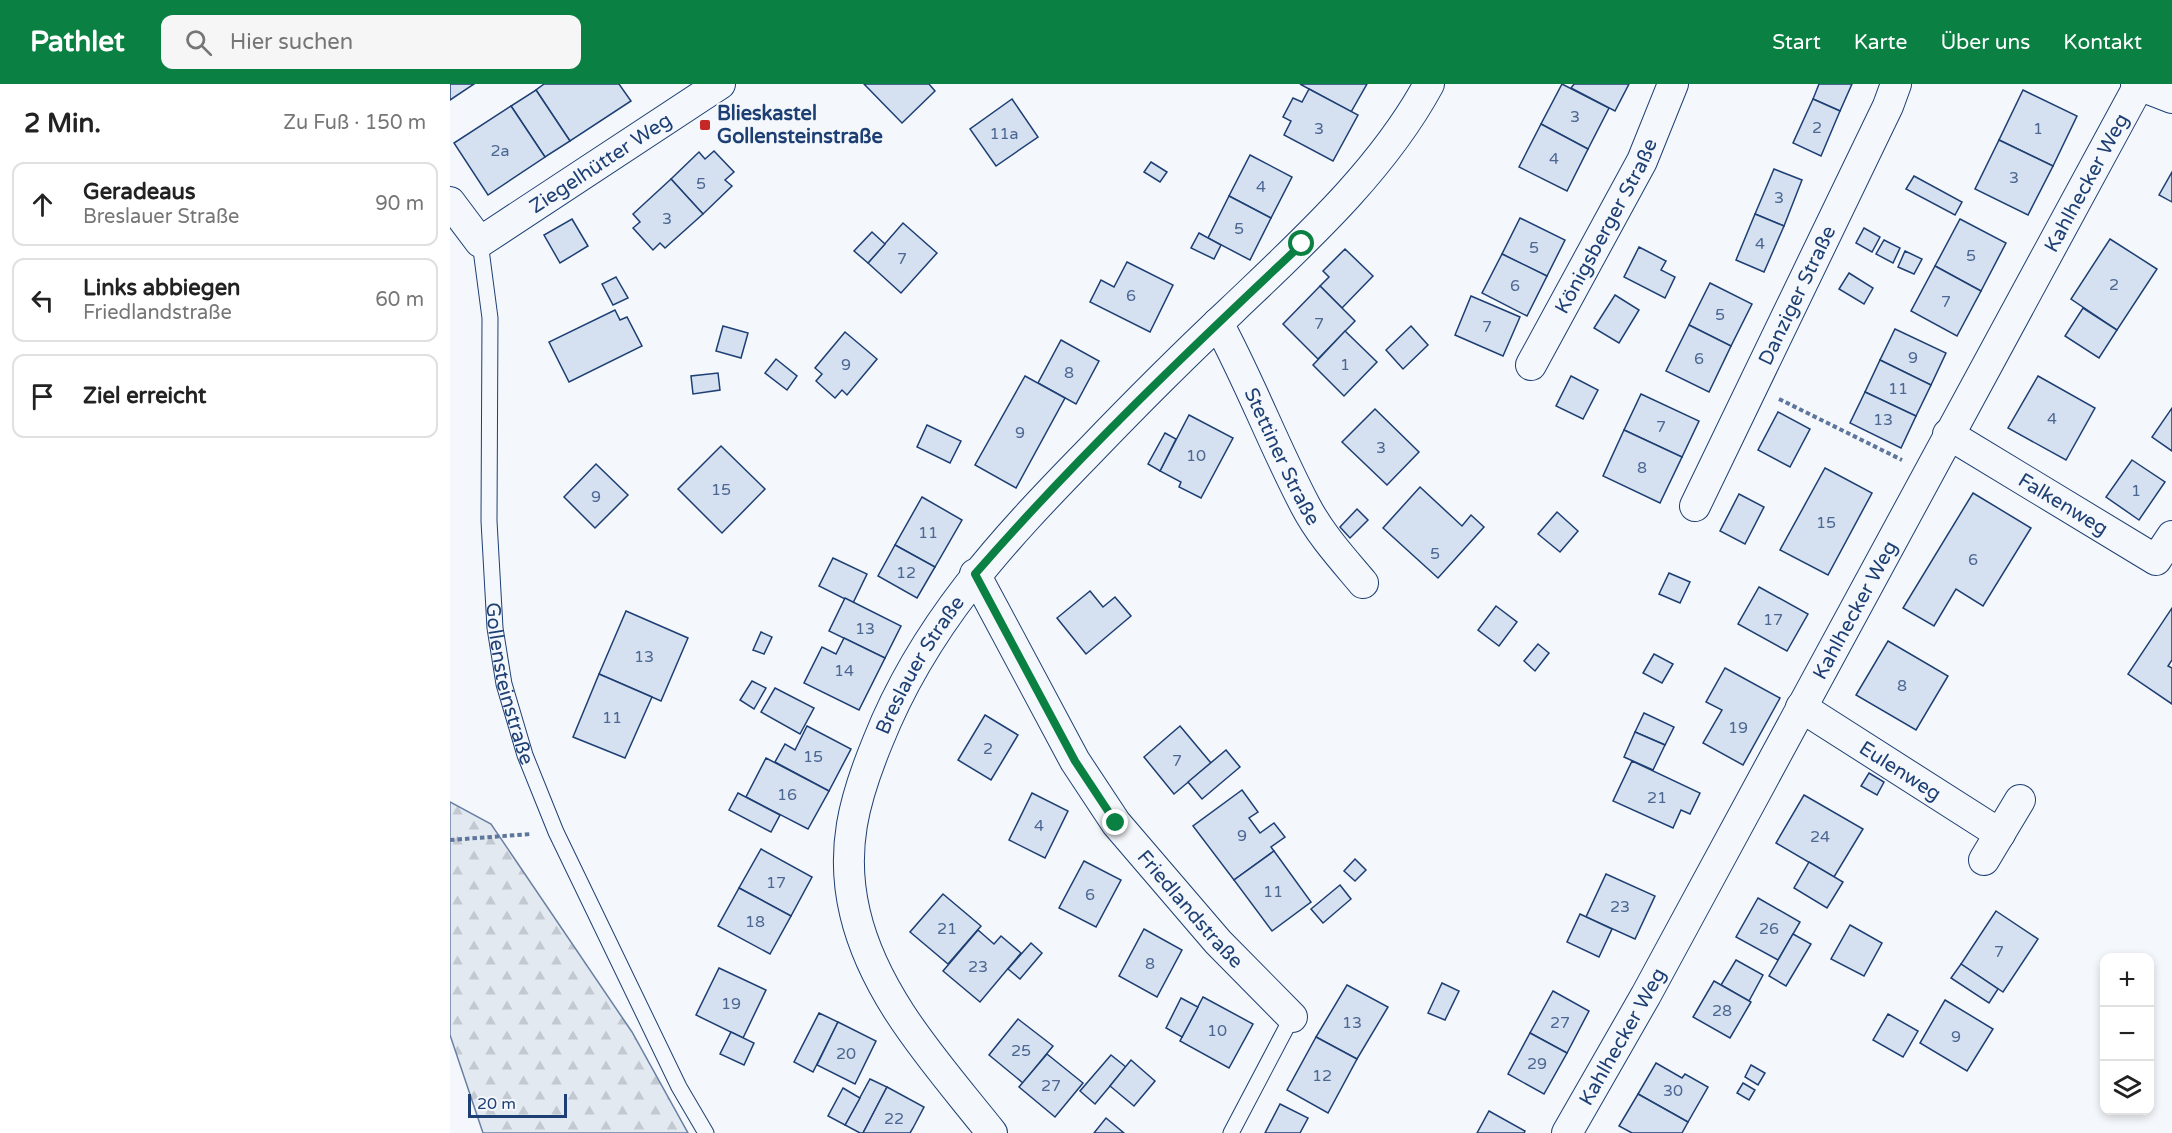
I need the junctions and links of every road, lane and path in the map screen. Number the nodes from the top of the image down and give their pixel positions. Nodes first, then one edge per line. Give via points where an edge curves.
1 (720, 84) edge
2 (1429, 84) edge
3 (1673, 84) edge
4 (1896, 84) edge
5 (2138, 84) edge
6 (2172, 98) edge
7 (450, 202) edge
8 (480, 242) junction
9 (1218, 323) junction
10 (1531, 365) dead end
11 (1754, 387) junction
12 (1948, 434) junction
13 (1929, 473) junction
14 (1695, 506) dead end
15 (2172, 537) edge
16 (975, 574) junction
17 (1363, 583) dead end
18 (1801, 707) junction
19 (2020, 800) dead end
20 (556, 832) junction
21 (2000, 834) junction
22 (450, 840) edge
23 (1984, 860) dead end
24 (1292, 1017) joint
25 (706, 1133) edge
26 (992, 1133) edge
27 (1231, 1133) edge
28 (1567, 1133) edge

1 - 8 street, Ziegelhütter Weg
2 - 9 street, Breslauer Straße via 1369,169 1302,244
3 - 10 street, Königsberger Straße via 1642,161
4 - 11 street, Danziger Straße
5 - 6 street
5 - 12 street, Kahlhecker Weg
7 - 8 street
8 - 20 lane, Gollensteinstraße via 489,318 489,521 495,628 504,684 525,755
9 - 16 street, Breslauer Straße via 1027,515
9 - 17 street, Stettiner Straße via 1305,506
11 - 13 path
11 - 14 street, Danziger Straße
12 - 13 street, Kahlhecker Weg
12 - 15 street, Falkenweg via 2156,560
13 - 18 street, Kahlhecker Weg
16 - 24 street, Friedlandstraße via 1075,761 1116,823 1218,942
16 - 26 street, Breslauer Straße via 930,636 894,701 851,819 849,868 854,912 882,986 936,1064
18 - 21 street, Eulenweg
18 - 28 street, Kahlhecker Weg
19 - 21 street
20 - 22 path
20 - 25 lane, Gollensteinstraße via 679,1087
21 - 23 street
24 - 27 lane

